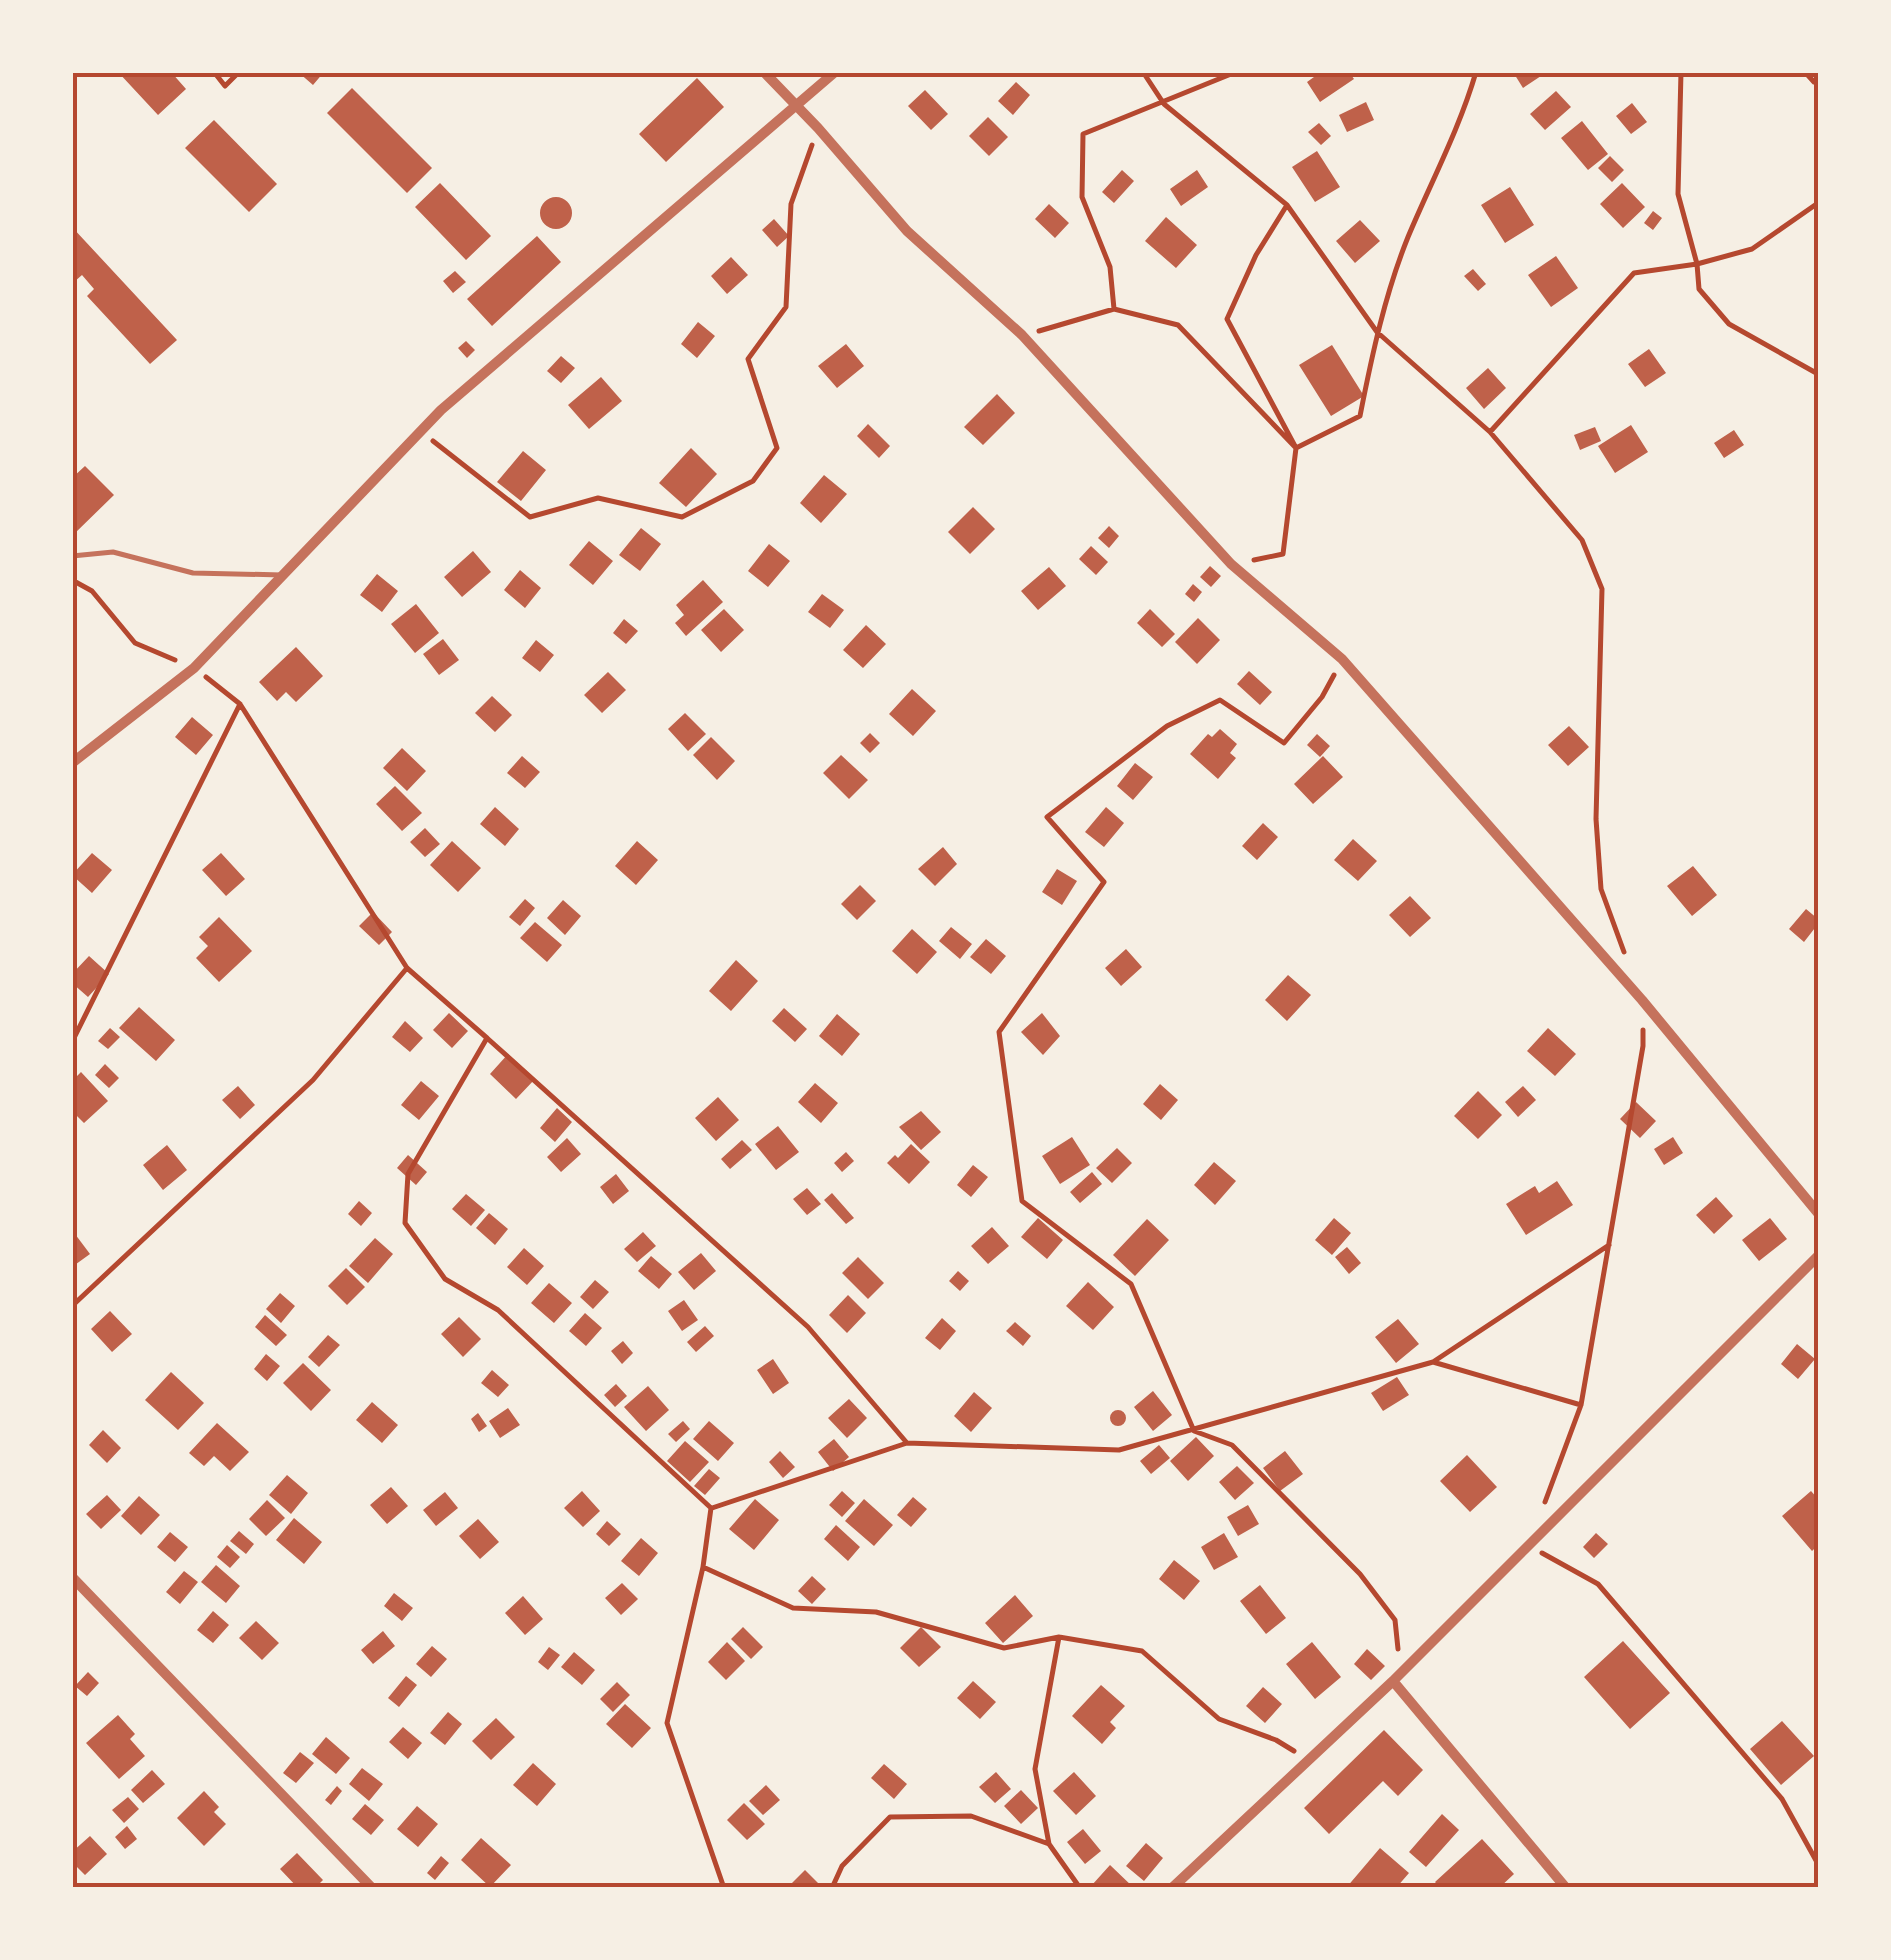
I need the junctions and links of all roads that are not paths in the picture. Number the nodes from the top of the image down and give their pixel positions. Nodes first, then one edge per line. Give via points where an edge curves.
1 (764, 72) edge
2 (835, 72) edge
3 (796, 108) junction
4 (72, 556) edge
5 (286, 575) junction
6 (72, 763) edge
7 (1818, 1213) edge
8 (1818, 1256) edge
9 (72, 1577) edge
10 (1397, 1677) junction
11 (372, 1888) edge
12 (1172, 1888) edge
13 (1566, 1888) edge

1 - 3 street
2 - 3 street
3 - 5 street via 420,430
3 - 7 street via 907,231 1022,336 1231,564 1342,659 1642,1000
4 - 5 lane via 113,552 193,572
5 - 6 street via 194,668
8 - 10 street
9 - 11 street
10 - 12 street
10 - 13 street

